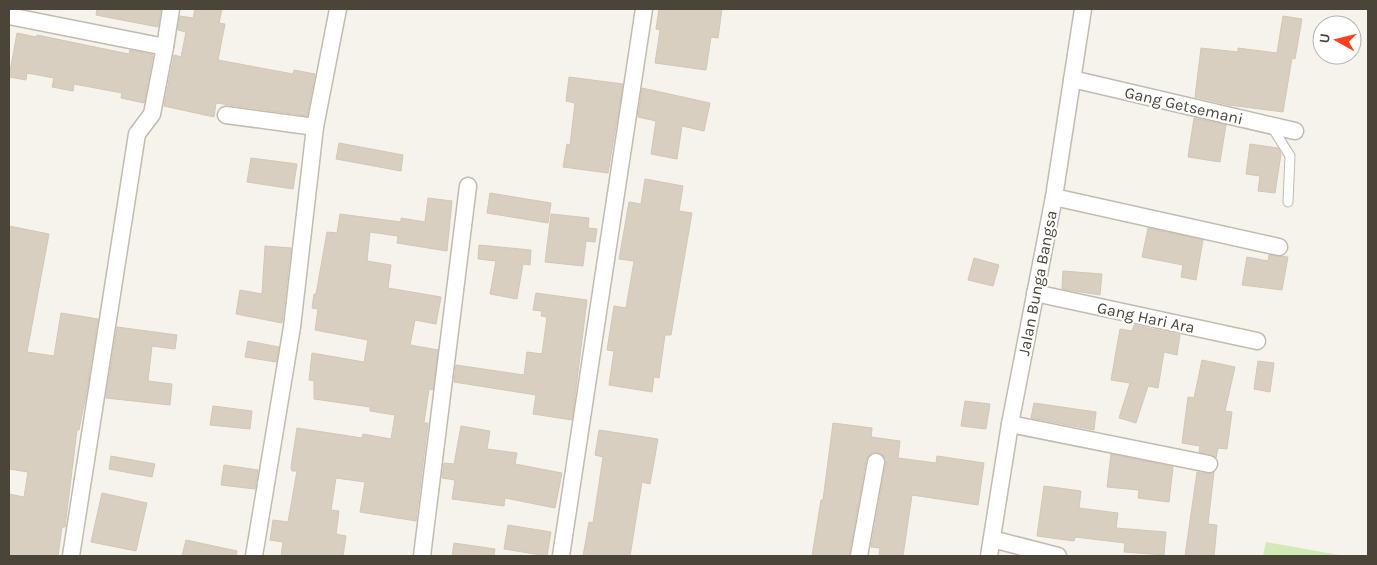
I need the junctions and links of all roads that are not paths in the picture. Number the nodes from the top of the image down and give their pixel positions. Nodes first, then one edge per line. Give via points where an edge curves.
1 (171, 9) edge
2 (338, 9) edge
3 (644, 9) edge
4 (1083, 9) edge
5 (9, 16) edge
6 (165, 47) junction
7 (1072, 79) junction
8 (226, 115) dead end
9 (1272, 126) junction
10 (316, 127) junction
11 (1295, 131) dead end
12 (468, 186) dead end
13 (1054, 197) junction
14 (1288, 202) dead end
15 (1279, 247) dead end
16 (1035, 293) junction
17 (1257, 341) dead end
18 (1010, 424) junction
19 (876, 462) dead end
20 (1209, 464) dead end
21 (992, 539) junction
22 (71, 556) edge
23 (254, 556) edge
24 (422, 556) edge
25 (561, 556) edge
26 (859, 556) edge
27 (989, 556) edge
28 (1058, 556) edge

1 - 6 street
2 - 10 street
3 - 25 street
4 - 7 street, Jalan Bunga Bangsa
5 - 6 street
6 - 22 street via 152,114 137,134
7 - 9 street, Gang Getsemani
7 - 13 street, Jalan Bunga Bangsa
8 - 10 street
9 - 11 street, Gang Getsemani
9 - 14 lane via 1290,156
10 - 23 street via 292,327
12 - 24 street
13 - 15 street
13 - 16 street, Jalan Bunga Bangsa
16 - 17 street, Gang Hari Ara
16 - 18 street, Jalan Bunga Bangsa
18 - 20 street
18 - 21 street, Jalan Bunga Bangsa
19 - 26 street
21 - 27 street, Jalan Bunga Bangsa
21 - 28 street

